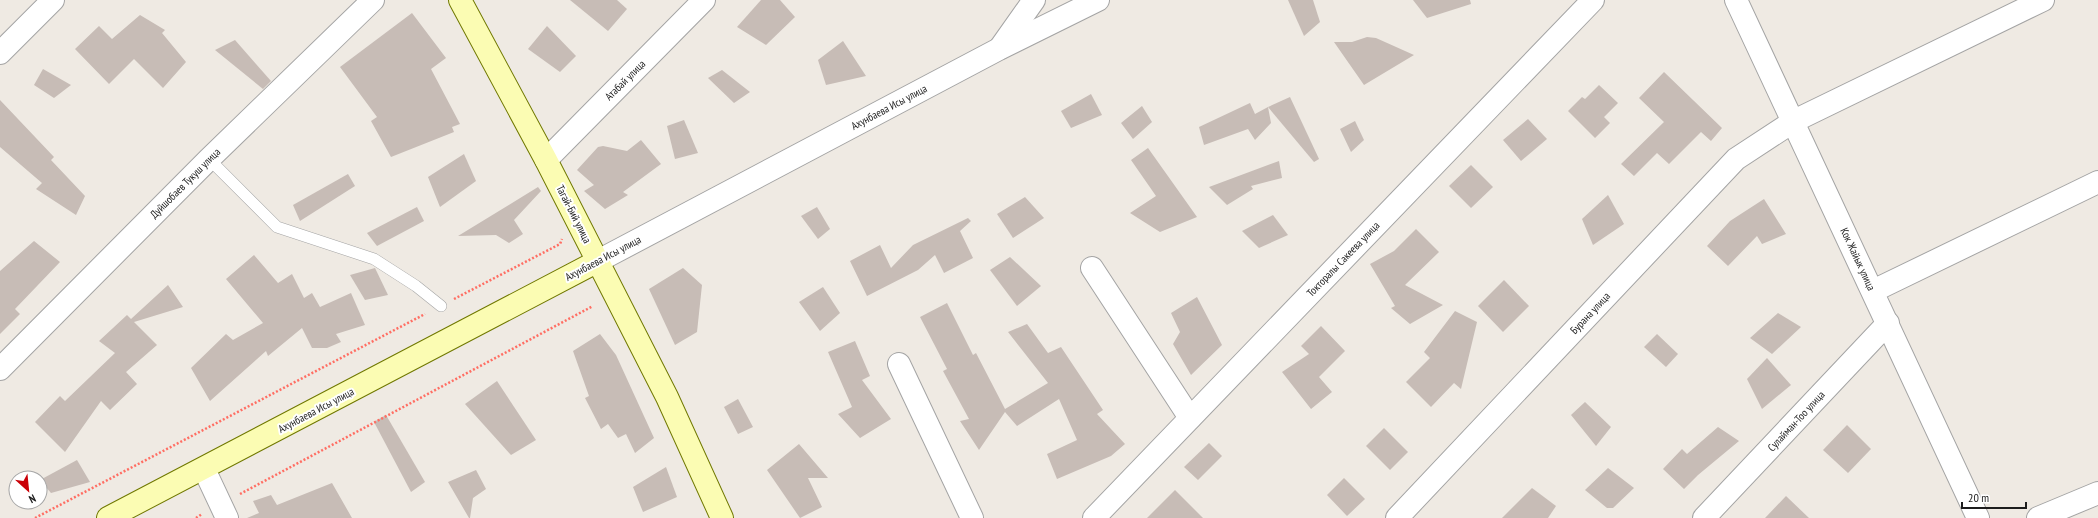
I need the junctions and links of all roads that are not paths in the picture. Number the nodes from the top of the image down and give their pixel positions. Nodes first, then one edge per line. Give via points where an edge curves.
1 (54, 0) edge
2 (373, 0) edge
3 (460, 0) edge
4 (704, 0) edge
5 (1034, 0) edge
6 (1098, 0) edge
7 (1593, 0) edge
8 (1736, 0) edge
9 (2043, 0) edge
10 (999, 49) junction
11 (0, 53) edge
12 (1794, 121) junction
13 (209, 159) junction
14 (546, 160) junction
15 (2098, 182) edge
16 (598, 261) junction
17 (1092, 268) dead end
18 (1873, 291) junction
19 (441, 306) road end
20 (1888, 323) junction
21 (898, 364) dead end
22 (0, 369) edge
23 (1190, 418) junction
24 (204, 469) junction
25 (2098, 493) edge
26 (224, 511) edge
27 (108, 518) edge
28 (722, 518) edge
29 (972, 518) edge
30 (1094, 518) edge
31 (1397, 518) edge
32 (1704, 518) edge
33 (1978, 518) edge
34 (2038, 518) edge

1 - 11 street
2 - 13 street, Дуйшобаев Тукуш улица
3 - 14 street, Тагай-Бий улица
4 - 14 street, Атабай улица
5 - 10 street
6 - 10 street, Ахунбаева Исы улица
7 - 23 street, Токторалы Сакеева улица
8 - 12 street, Кок Жайык улица
9 - 12 street, Бурана улица
10 - 16 street, Ахунбаева Исы улица
12 - 18 street, Кок Жайык улица
12 - 31 street, Бурана улица via 1736,159
13 - 19 lane via 277,227 374,259 416,286
13 - 22 street, Дуйшобаев Тукуш улица
14 - 16 street, Тагай-Бий улица
15 - 18 street
16 - 24 street, Ахунбаева Исы улица
16 - 28 street, Тагай-Бий улица via 667,397
17 - 23 street
18 - 20 street, Кок Жайык улица
20 - 32 street, Сулайман-Тоо улица
20 - 33 street, Кок Жайык улица
21 - 29 street
23 - 30 street, Токторалы Сакеева улица
24 - 26 street
24 - 27 street, Ахунбаева Исы улица
25 - 34 street

